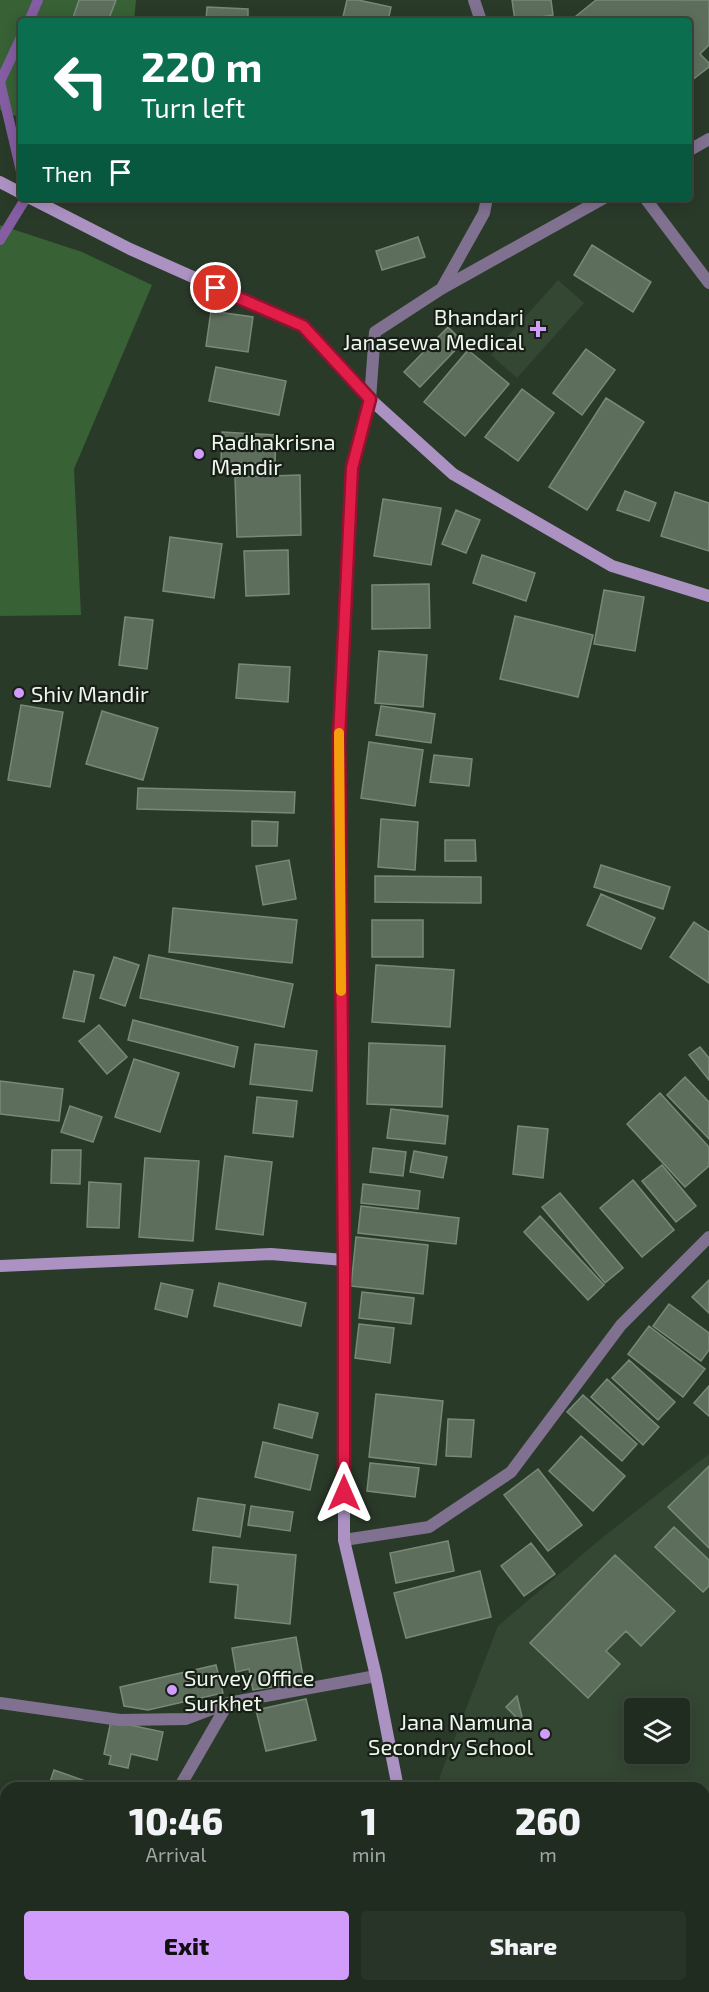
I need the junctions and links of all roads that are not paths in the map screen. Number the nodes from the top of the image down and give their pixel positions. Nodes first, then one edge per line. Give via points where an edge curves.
1 (474, 0) edge
2 (480, 18) edge
3 (709, 139) edge
4 (692, 149) edge
5 (0, 183) edge
6 (18, 192) edge
7 (36, 201) edge
8 (486, 201) edge
9 (599, 201) edge
10 (647, 201) edge
11 (709, 283) edge
12 (441, 289) junction
13 (370, 399) junction
14 (709, 596) edge
15 (709, 1237) edge
16 (344, 1260) junction
17 (0, 1266) edge
18 (344, 1540) junction
19 (376, 1676) junction
20 (0, 1703) edge
21 (228, 1703) junction
22 (182, 1782) edge
23 (397, 1782) edge

1 - 2 street
3 - 4 street
5 - 6 main road
7 - 13 main road via 130,249 303,326
8 - 12 street via 484,213
9 - 12 street
10 - 11 street
12 - 13 street via 375,332
13 - 14 main road via 463,480 612,566
13 - 16 main road via 352,468 339,738
15 - 18 street via 621,1325 511,1472 429,1527
16 - 17 main road via 271,1254
16 - 18 main road
18 - 19 main road
19 - 21 street
19 - 23 main road
20 - 21 street via 120,1720 186,1719
21 - 22 street

